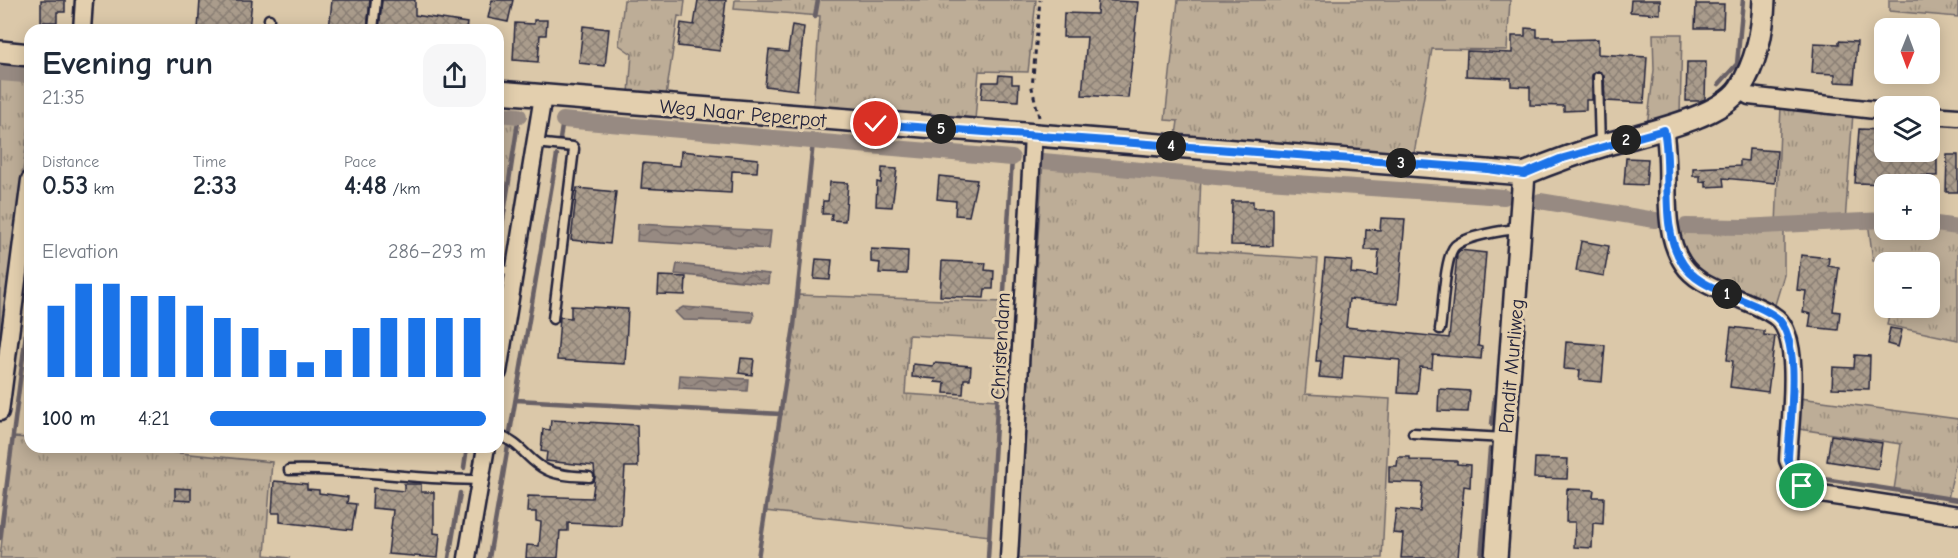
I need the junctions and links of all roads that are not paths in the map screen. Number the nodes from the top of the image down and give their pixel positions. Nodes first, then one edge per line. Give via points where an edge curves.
1 (84, 0) edge
2 (376, 0) edge
3 (1764, 0) edge
4 (269, 19) dead end
5 (82, 24) edge
6 (269, 24) edge
7 (374, 24) edge
8 (0, 52) edge
9 (24, 54) edge
10 (1598, 77) dead end
11 (1739, 90) junction
12 (504, 93) edge
13 (543, 96) junction
14 (1874, 110) edge
15 (1940, 116) edge
16 (1958, 117) edge
17 (1664, 130) junction
18 (1038, 136) junction
19 (535, 143) junction
20 (1600, 147) junction
21 (1524, 174) junction
22 (24, 226) edge
23 (1522, 229) junction
24 (506, 270) edge
25 (504, 296) edge
26 (553, 319) dead end
27 (1440, 329) dead end
28 (0, 412) edge
29 (1413, 433) dead end
30 (504, 438) edge
31 (1506, 438) junction
32 (485, 453) edge
33 (289, 470) dead end
34 (589, 477) dead end
35 (480, 480) junction
36 (1958, 515) edge
37 (467, 558) edge
38 (1009, 558) edge
39 (1496, 558) edge

1 - 5 street
2 - 7 lane
3 - 11 street, Weg Naar Peperpot via 1757,56
4 - 6 lane
8 - 9 street
10 - 20 lane
11 - 14 street via 1749,96
11 - 17 street, Weg Naar Peperpot via 1714,108
12 - 13 street, Weg Naar Peperpot
13 - 18 street, Weg Naar Peperpot
13 - 19 street
15 - 16 street
17 - 20 street, Weg Naar Peperpot
17 - 36 street via 1671,235 1682,263 1705,284 1769,312 1785,328 1792,352 1788,460 1802,486 1815,493
18 - 21 street, Weg Naar Peperpot
18 - 38 street, Christendam
19 - 24 street
19 - 26 lane via 570,146 574,150
20 - 21 street, Weg Naar Peperpot
21 - 23 street, Pandit Murliweg
22 - 28 street
23 - 27 lane via 1463,241 1454,247
23 - 31 street, Pandit Murliweg
24 - 25 street
29 - 31 lane
30 - 34 lane via 519,445 547,470
31 - 39 street, Pandit Murliweg
32 - 35 street
33 - 35 lane
35 - 37 street

